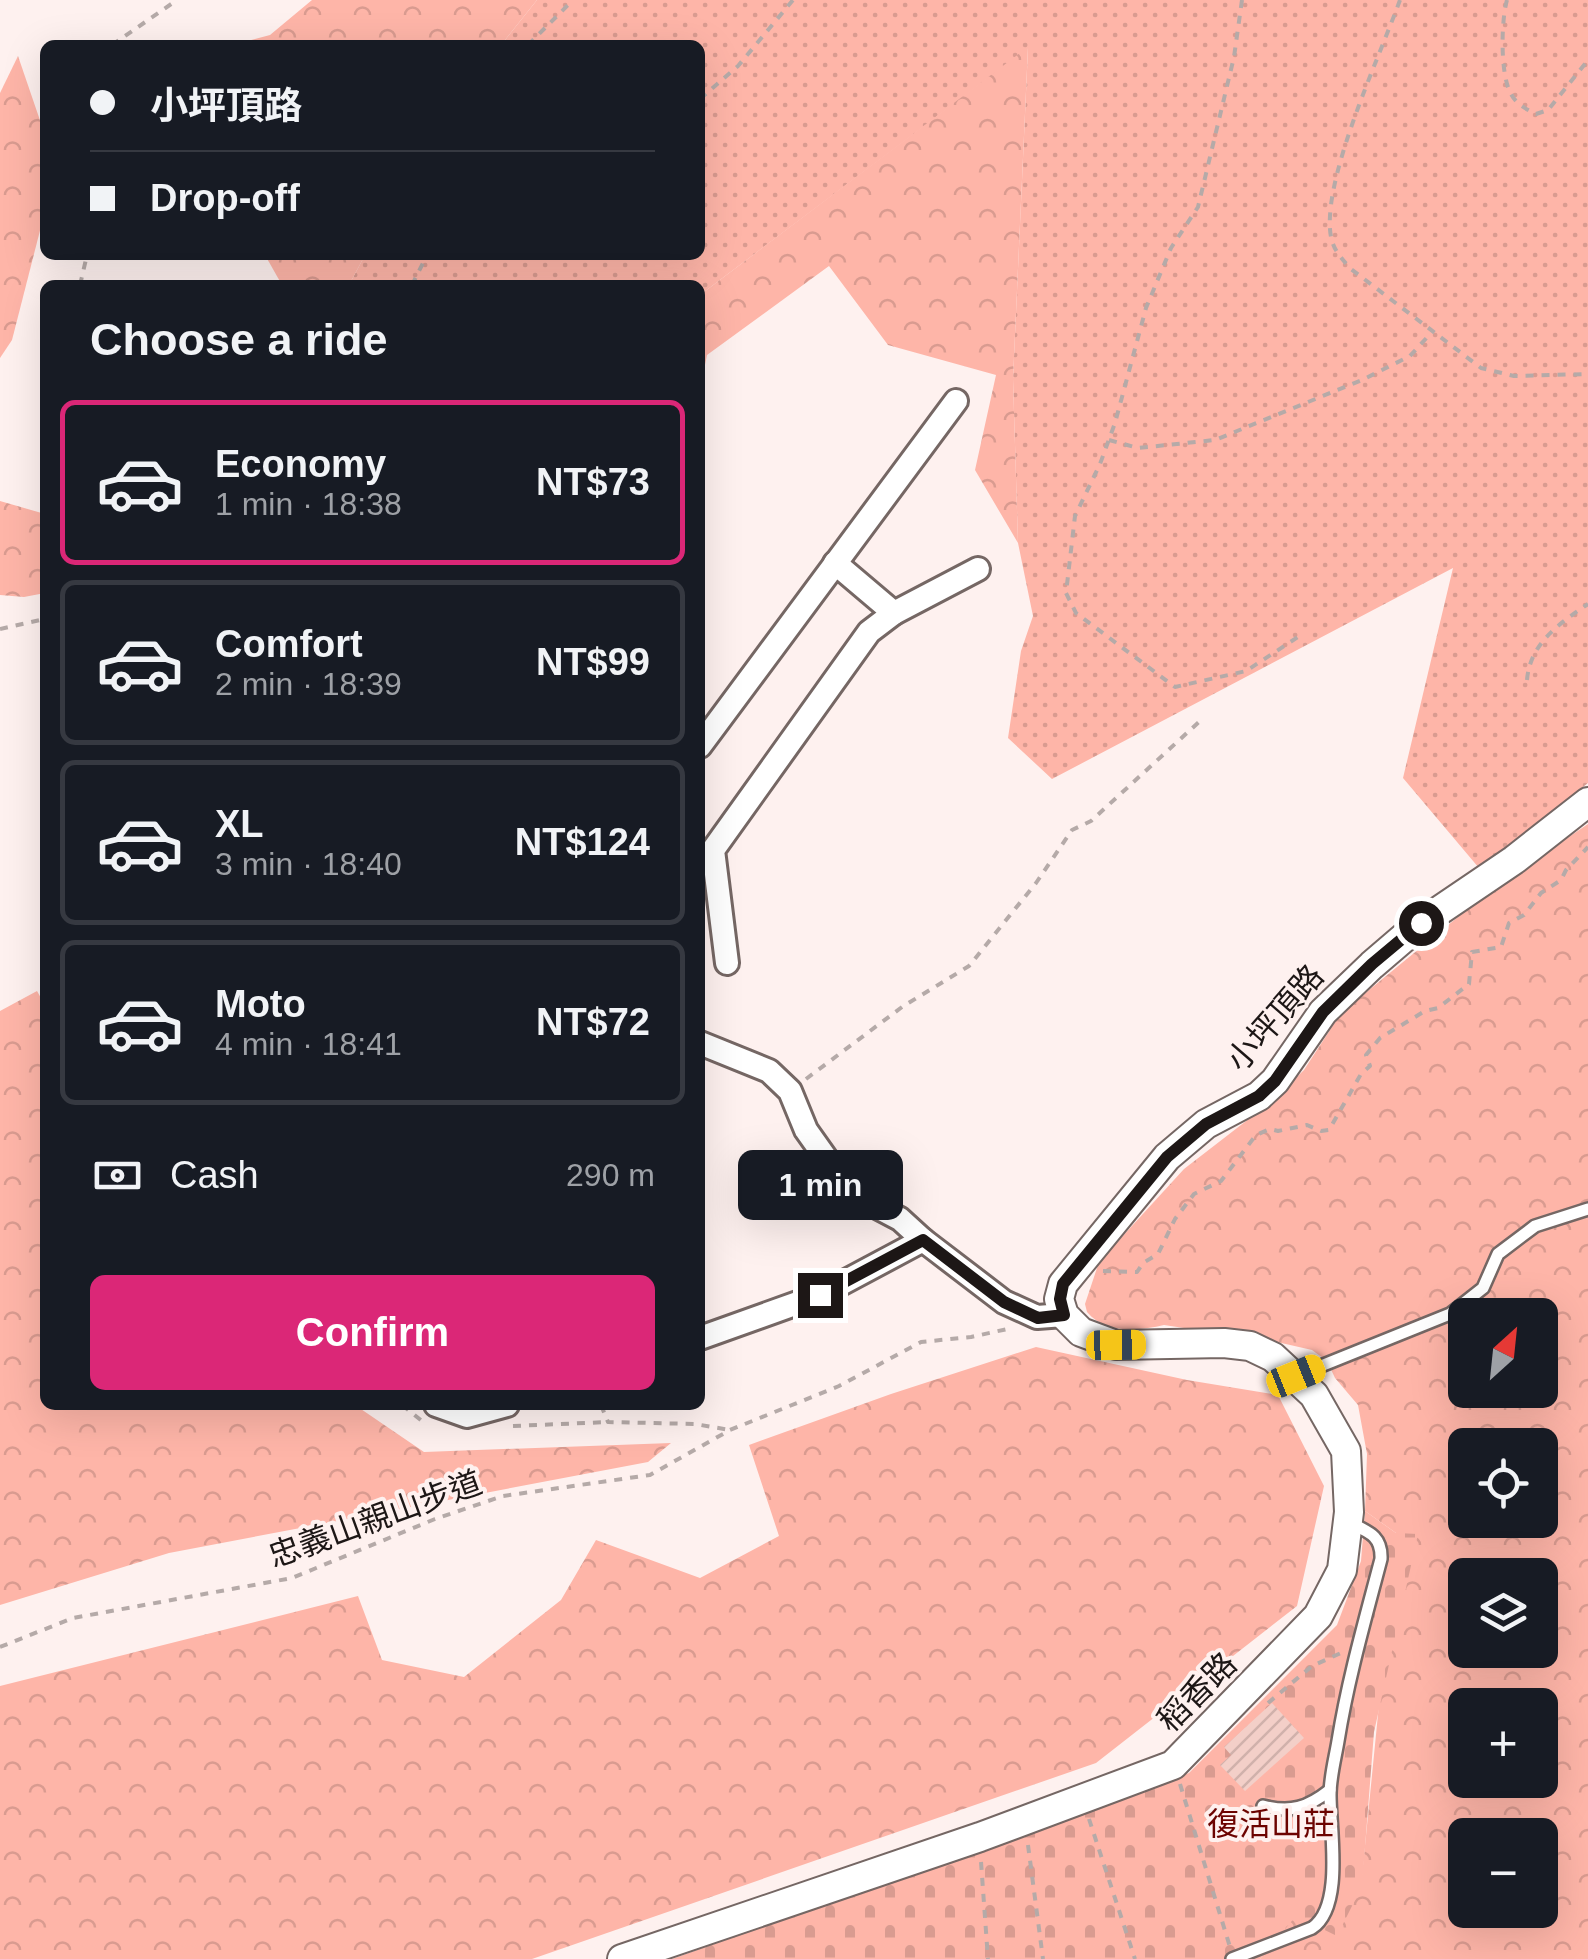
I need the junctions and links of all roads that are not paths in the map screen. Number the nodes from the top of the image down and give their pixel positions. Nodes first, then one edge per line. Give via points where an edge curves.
1 (956, 402) dead end
2 (835, 562) junction
3 (978, 569) dead end
4 (894, 613) junction
5 (705, 739) edge
6 (1588, 802) edge
7 (728, 962) dead end
8 (705, 1045) edge
9 (1588, 1209) edge
10 (923, 1240) junction
11 (1051, 1316) junction
12 (705, 1336) edge
13 (1296, 1376) junction
14 (450, 1410) edge
15 (489, 1410) edge
16 (1348, 1523) junction
17 (1330, 1790) junction
18 (1263, 1806) dead end
19 (622, 1959) edge
20 (1233, 1959) edge

1 - 2 street
2 - 4 street
2 - 5 street
3 - 4 street
4 - 7 street via 869,632 713,850
6 - 11 street, 小坪頂路 via 1372,964 1323,1012 1275,1081 1167,1157 1073,1270
8 - 10 street via 769,1071 790,1091 806,1130 840,1178
9 - 13 lane via 1534,1226 1498,1254 1483,1288 1450,1314
10 - 11 street via 1004,1302
10 - 12 street via 820,1295
11 - 13 street, 稻香路 via 1116,1345 1250,1346
13 - 16 street, 稻香路 via 1346,1452
14 - 15 street via 467,1416
16 - 17 lane via 1381,1546
16 - 19 street, 稻香路 via 1342,1570 1318,1616 1173,1765
17 - 18 lane via 1310,1806 1284,1812
17 - 20 lane via 1332,1871 1322,1922

